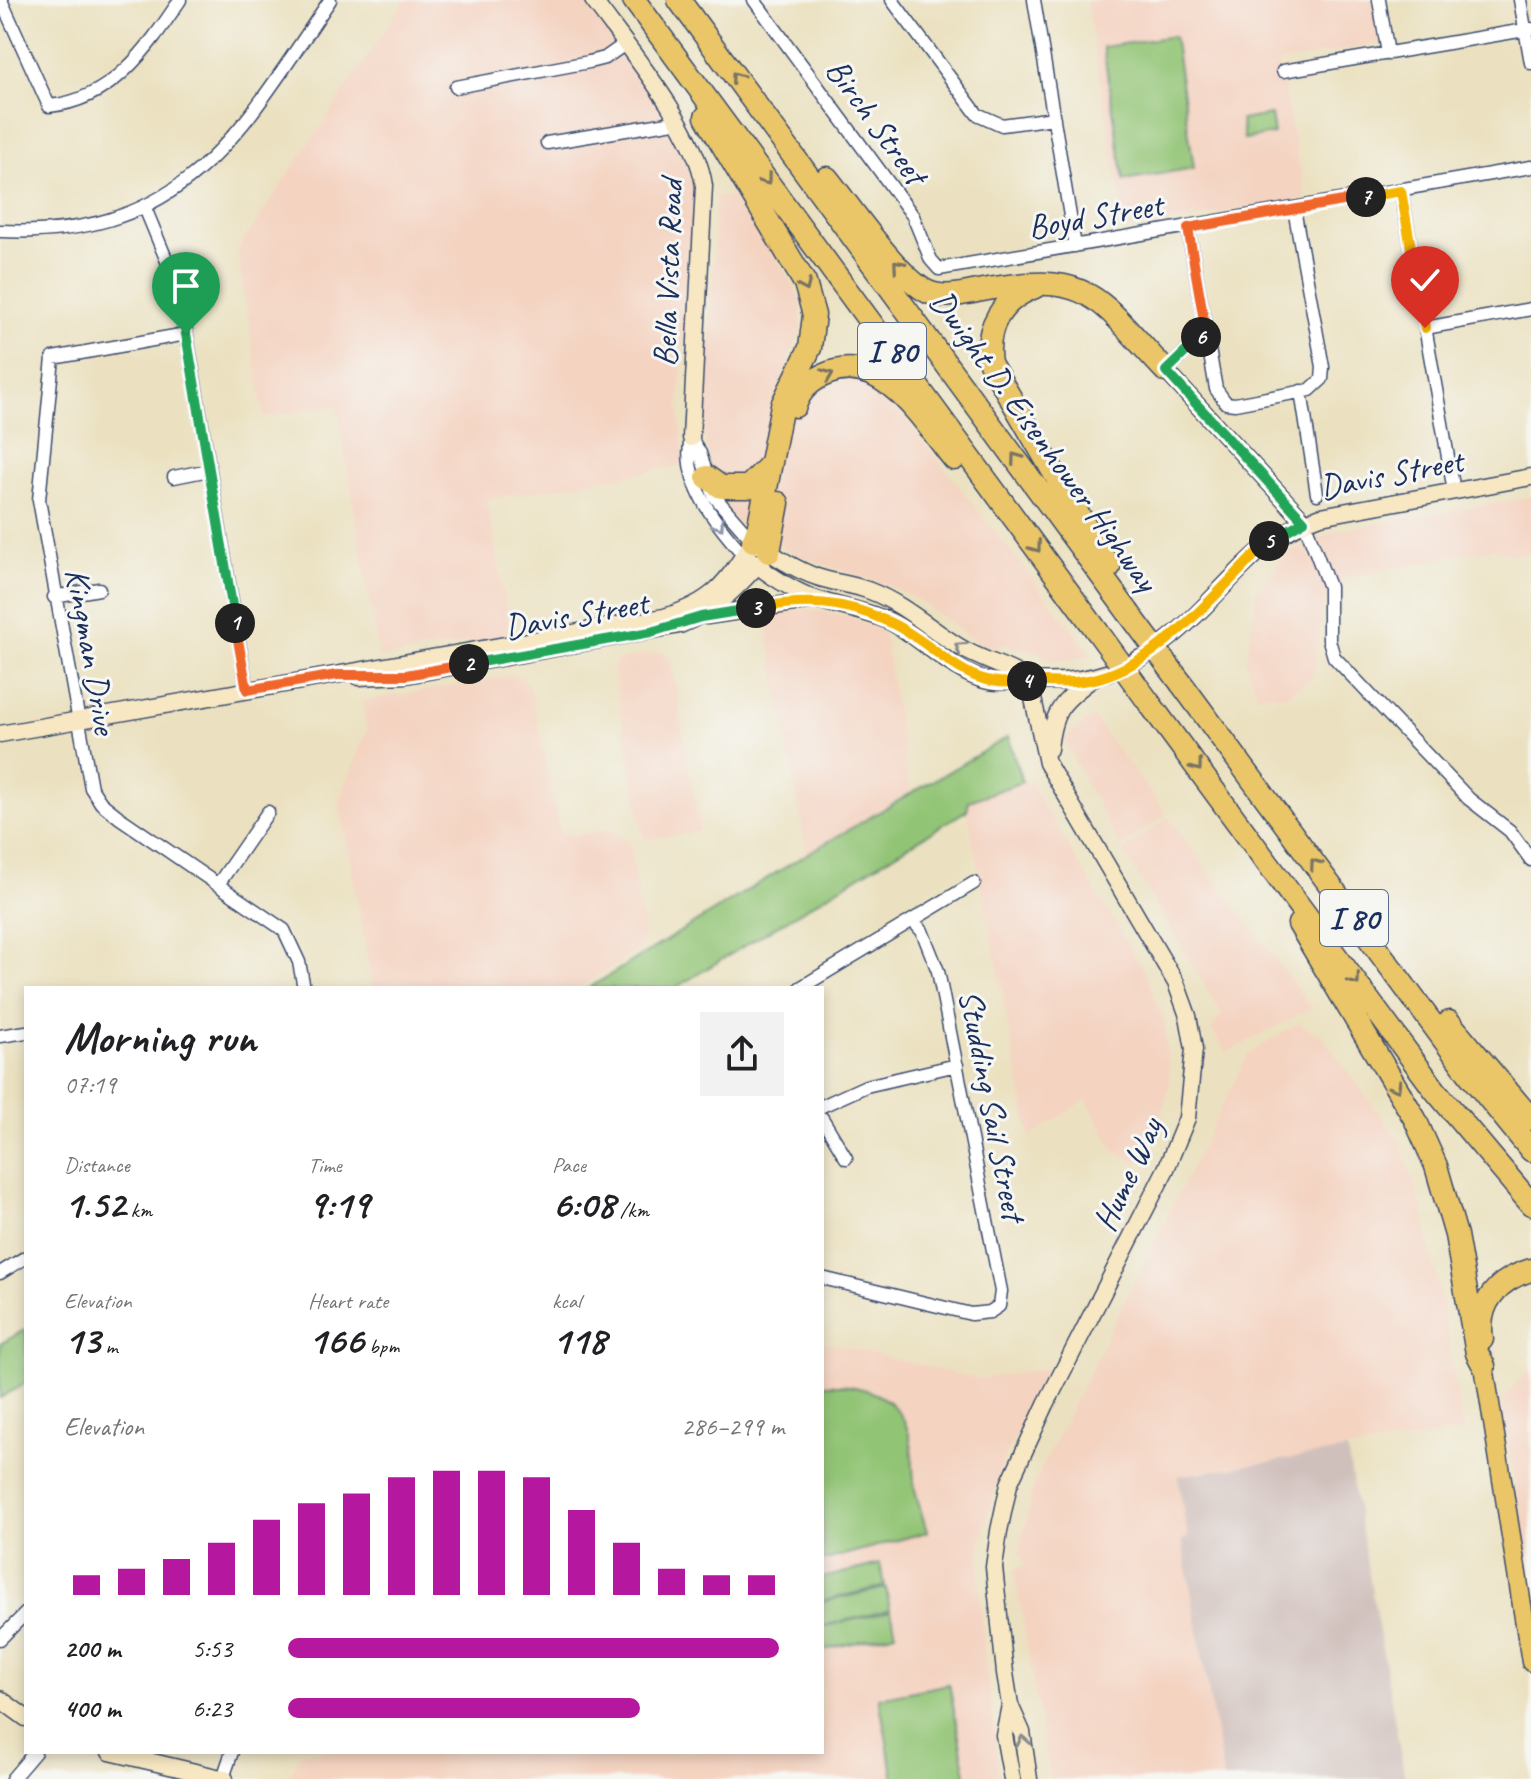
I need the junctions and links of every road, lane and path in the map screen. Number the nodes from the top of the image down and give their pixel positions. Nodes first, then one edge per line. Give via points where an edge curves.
1 (1, 0) edge
2 (180, 0) edge
3 (593, 0) edge
4 (634, 0) edge
5 (679, 0) edge
6 (892, 0) edge
7 (1034, 0) edge
8 (1379, 0) edge
9 (1520, 0) edge
10 (323, 3) edge
11 (761, 3) edge
12 (1528, 29) edge
13 (625, 44) junction
14 (1388, 54) junction
15 (1531, 63) edge
16 (1283, 71) dead end
17 (686, 72) junction
18 (456, 87) dead end
19 (1054, 118) junction
20 (680, 121) junction
21 (782, 140) junction
22 (547, 143) dead end
23 (1531, 167) edge
24 (1401, 191) junction
25 (145, 208) junction
26 (1294, 209) junction
27 (1188, 228) junction
28 (0, 231) edge
29 (1075, 246) junction
30 (952, 268) joint
31 (1048, 282) junction
32 (1531, 309) edge
33 (1425, 328) junction
34 (1206, 332) junction
35 (186, 334) junction
36 (1166, 371) junction
37 (1301, 391) junction
38 (691, 438) junction
39 (770, 465) junction
40 (209, 470) junction
41 (174, 477) dead end
42 (707, 477) junction
43 (1531, 477) edge
44 (1454, 491) junction
45 (1317, 494) dead end
46 (1003, 503) junction
47 (1304, 521) junction
48 (756, 554) junction
49 (99, 589) dead end
50 (54, 597) junction
51 (818, 600) junction
52 (1128, 612) junction
53 (701, 617) junction
54 (337, 675) junction
55 (1092, 679) junction
56 (1029, 680) junction
57 (247, 690) junction
58 (76, 721) junction
59 (0, 734) edge
60 (1047, 763) junction
61 (268, 812) dead end
62 (1531, 860) edge
63 (1275, 873) junction
64 (219, 883) junction
65 (974, 883) dead end
66 (1349, 910) junction
67 (913, 921) junction
68 (304, 986) edge
69 (803, 986) edge
70 (24, 1032) edge
71 (0, 1036) edge
72 (957, 1065) junction
73 (824, 1105) edge
74 (1531, 1119) edge
75 (824, 1121) edge
76 (1531, 1150) edge
77 (846, 1158) dead end
78 (1531, 1204) edge
79 (24, 1258) edge
80 (1531, 1270) edge
81 (0, 1273) edge
82 (824, 1278) edge
83 (1484, 1366) junction
84 (24, 1615) edge
85 (0, 1639) edge
86 (1531, 1662) edge
87 (0, 1699) edge
88 (1010, 1705) junction
89 (24, 1717) edge
90 (33, 1754) edge
91 (118, 1754) edge
92 (231, 1754) edge
93 (12, 1779) edge
94 (224, 1779) edge
95 (1012, 1779) edge
96 (1029, 1779) edge

1 - 2 street via 49,106 114,81 144,53
3 - 13 street, Bella Vista Road
4 - 17 highway, Dwight D. Eisenhower Highway / I 80
21 -> 5 highway, Dwight D. Eisenhower Highway / I 80
6 - 19 street via 977,114 1002,125
7 - 19 street
8 - 14 street
9 - 12 street
10 - 25 street via 239,131 187,182
11 - 30 street, Birch Street via 913,216 935,266
12 - 14 street
12 - 15 street
13 - 18 street via 605,58
13 - 20 street, Bella Vista Road
14 - 16 street
17 -> 39 highway via 712,131 811,300 810,348 782,405
17 -> 46 highway, Dwight D. Eisenhower Highway / I 80
19 - 29 street
20 - 22 street
20 - 38 street, Bella Vista Road via 702,165 704,186
31 -> 21 highway via 952,295 929,292 901,269 824,174
52 -> 21 highway, Dwight D. Eisenhower Highway / I 80
23 - 24 street, Boyd Street
24 - 26 street, Boyd Street
24 - 33 street
25 - 28 street via 75,229
25 - 35 street via 174,275
26 - 27 street, Boyd Street
26 - 37 street via 1323,372 1318,385
27 - 29 street, Boyd Street
27 - 34 street
29 - 30 street, Boyd Street
31 - 36 highway via 1086,291
31 - 52 highway via 1023,292 999,313 988,347 990,363 1101,549
32 - 33 street
33 - 44 street
34 - 36 street
34 - 37 street via 1216,389 1226,403
35 - 40 street
35 - 50 street, Kingman Drive via 53,358 39,500
36 - 47 street
37 - 45 street
38 - 42 street, Bella Vista Road
38 -> 48 street, Bella Vista Road via 687,455 701,496
39 - 42 highway via 748,487 721,487
39 - 48 highway
40 - 41 street
40 - 57 street
42 - 48 street, Bella Vista Road
43 - 44 street, Davis Street
44 - 47 street, Davis Street
48 -> 46 highway via 797,398 807,385 836,370 864,370 879,377 959,466
46 -> 63 highway, Dwight D. Eisenhower Highway / I 80, bridge
47 - 55 street, Davis Street via 1269,541 1176,633 1140,658
47 - 62 street via 1329,587 1334,657 1469,799 1510,831
48 - 51 street, Davis Street
48 - 53 street, Davis Street via 732,594
48 - 54 street, Davis Street via 708,598 678,612
56 -> 48 street, Davis Street via 1005,665 984,661 880,596
49 - 50 street
50 - 58 street, Kingman Drive
51 - 53 street
51 - 56 street, Davis Street via 893,623 970,675 1004,685
66 -> 52 highway, Dwight D. Eisenhower Highway / I 80, bridge
53 - 54 street, Davis Street via 651,632 406,675
54 - 57 street, Davis Street
55 - 56 street, Davis Street via 1049,684
55 - 60 street via 1058,708
56 - 60 street, Hume Way
57 - 58 street, Davis Street
58 - 59 street, Davis Street
58 - 64 street, Kingman Drive via 86,773 101,803
60 - 88 street, Hume Way via 1176,983 1192,1034 1193,1077 1187,1118 1166,1169 1009,1484 994,1567
61 - 64 street
63 -> 78 highway, Dwight D. Eisenhower Highway / I 80 via 1457,1118
63 -> 83 highway via 1305,937 1426,1142 1456,1235 1477,1353
64 - 68 street, Kingman Drive via 284,930
65 - 67 street
66 - 74 highway
66 - 76 highway, Dwight D. Eisenhower Highway / I 80
67 - 69 street
67 - 72 street, Studding Sail Street via 934,957
70 - 71 street
72 - 73 street via 866,1086
72 - 82 street, Studding Sail Street via 1001,1291 999,1306 971,1314
75 - 77 street
79 - 81 street
80 - 83 highway via 1512,1276 1489,1296 1481,1330
83 - 86 main road
84 - 85 street
87 - 89 street
88 - 95 street, Hume Way via 1004,1735
96 -> 88 street, Hume Way via 1022,1732
90 - 93 street
91 - 94 street
92 - 94 street

